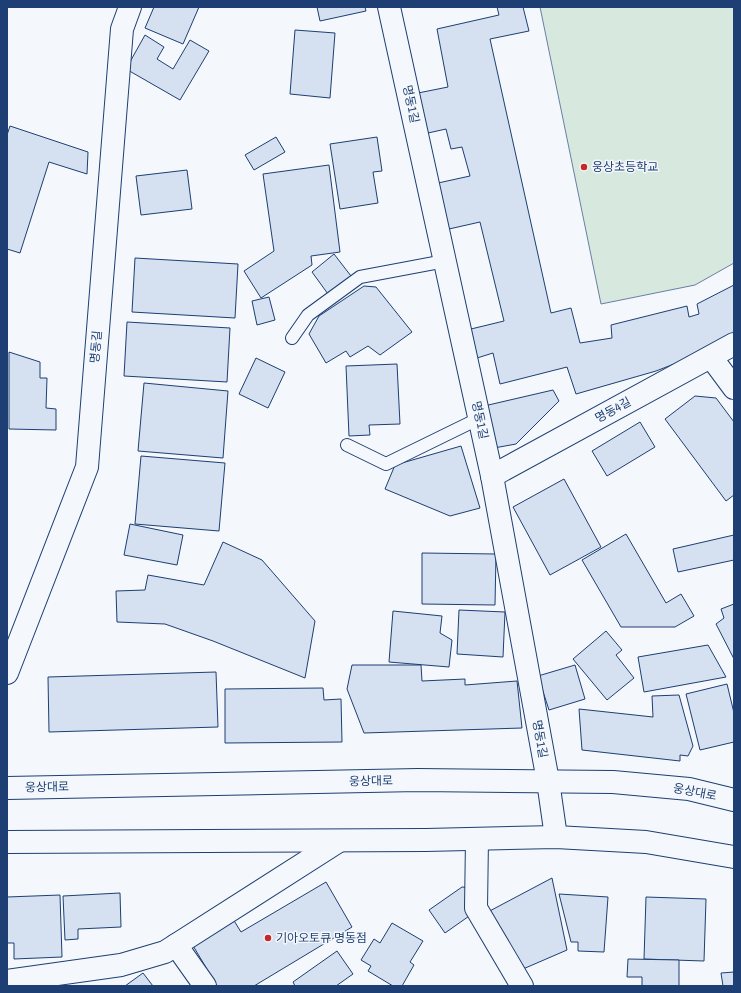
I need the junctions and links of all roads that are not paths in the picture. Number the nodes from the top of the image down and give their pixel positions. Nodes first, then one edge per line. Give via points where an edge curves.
1 (130, 7) edge
2 (389, 7) edge
3 (445, 261) junction
4 (292, 338) dead end
5 (734, 344) edge
6 (711, 357) junction
7 (734, 388) edge
8 (480, 418) junction
9 (347, 445) dead end
10 (492, 476) junction
11 (7, 673) edge
12 (548, 781) junction
13 (7, 788) edge
14 (734, 800) edge
15 (556, 837) junction
16 (477, 839) junction
17 (339, 841) junction
18 (7, 842) edge
19 (734, 857) edge
20 (176, 945) junction
21 (7, 981) edge
22 (205, 986) edge
23 (522, 986) edge

1 - 11 street, 명동길 via 122,29 87,468
2 - 3 street, 명동1길
3 - 4 lane via 360,277 308,315
3 - 8 street, 명동1길
5 - 6 street, 명동4길
6 - 7 street
6 - 10 street, 명동4길
8 - 9 lane via 386,464
8 - 10 street, 명동1길
10 - 12 street, 명동1길
12 - 13 street, 웅상대로 via 418,780
12 - 14 street, 웅상대로 via 613,782 689,789
12 - 15 street, 명동1길
15 - 16 street
15 - 19 street via 646,842
16 - 17 street
16 - 23 street via 476,908
17 - 18 street
17 - 20 street
20 - 21 street via 165,952 121,965
20 - 22 street

